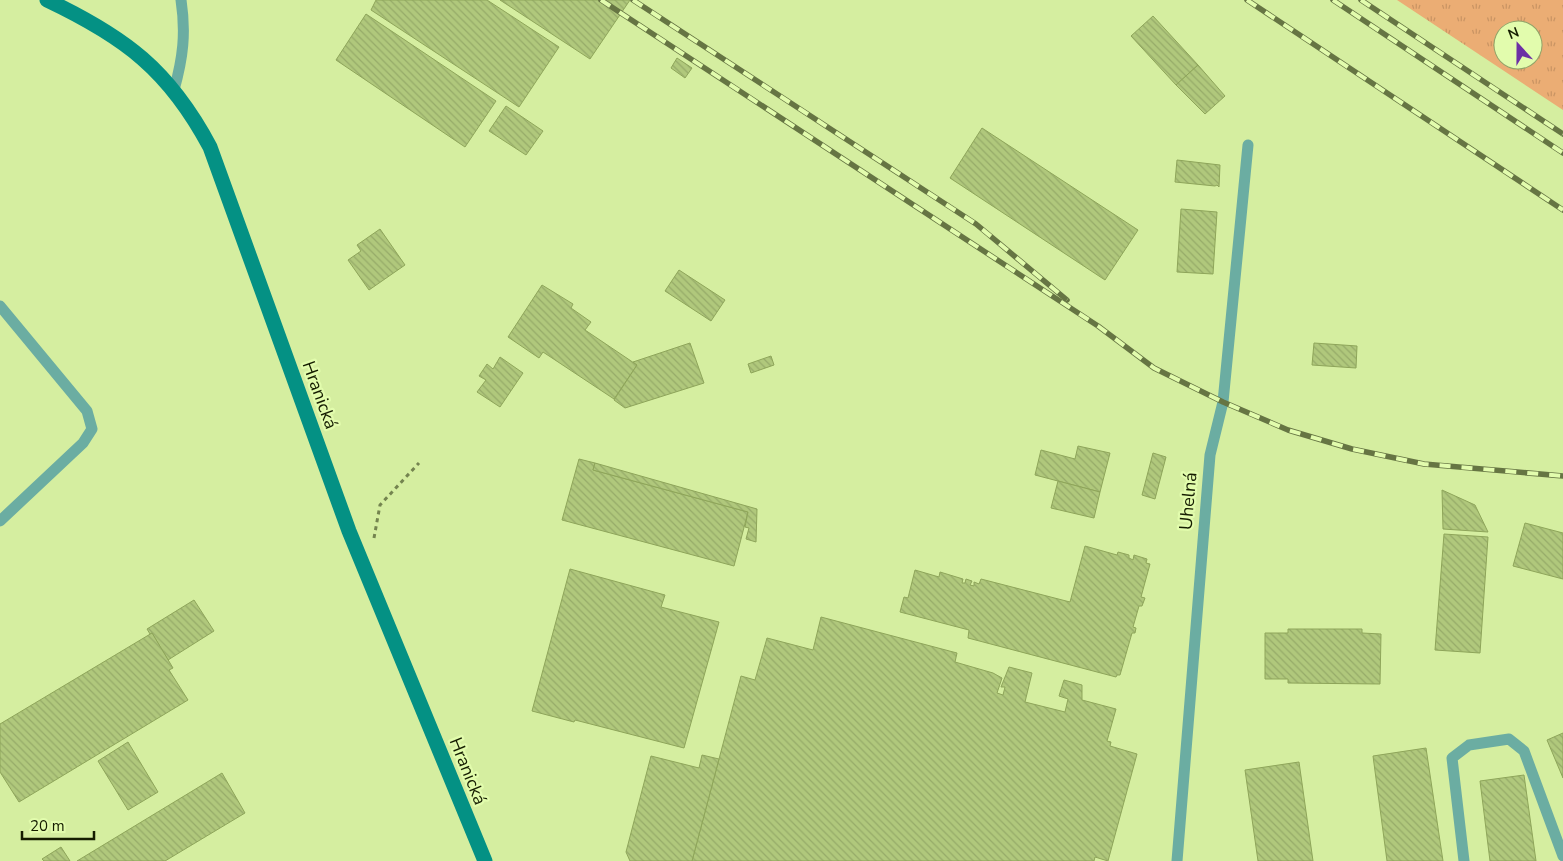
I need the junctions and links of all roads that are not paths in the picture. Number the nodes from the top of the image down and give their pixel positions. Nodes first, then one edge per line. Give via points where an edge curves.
1 (47, 0) edge
2 (180, 0) edge
3 (174, 90) junction
4 (1248, 145) dead end
5 (0, 306) edge
6 (0, 521) edge
7 (1563, 856) edge
8 (485, 861) edge
9 (1177, 861) edge
10 (1464, 861) edge

1 - 3 street, Hranická via 136,52
2 - 3 lane via 184,40
3 - 8 street, Hranická via 210,147 349,531
4 - 9 lane, Uhelná via 1223,402 1210,455
5 - 6 lane via 87,411 92,429 83,443
7 - 10 lane via 1524,752 1509,739 1469,745 1452,758

